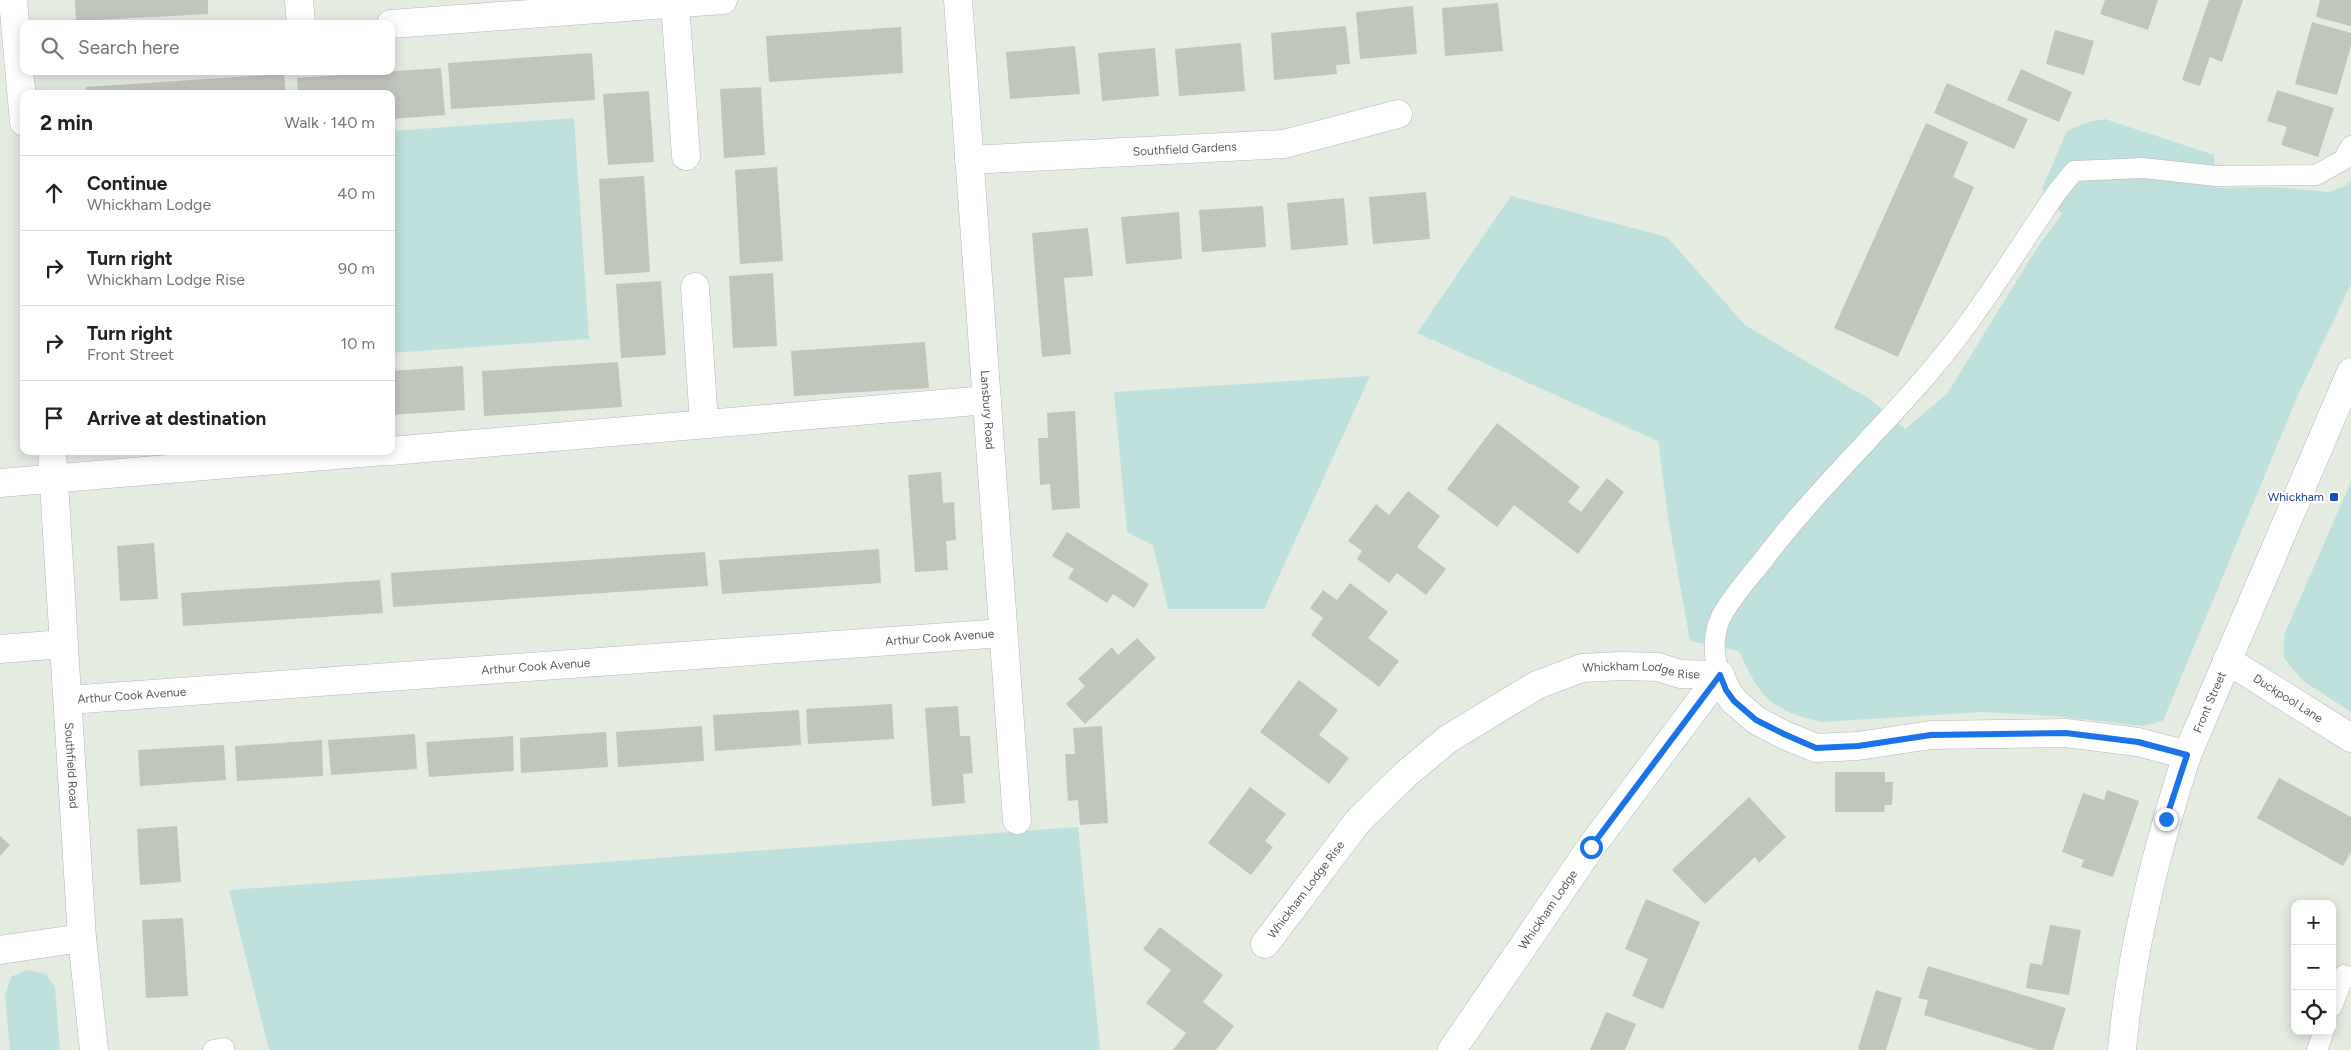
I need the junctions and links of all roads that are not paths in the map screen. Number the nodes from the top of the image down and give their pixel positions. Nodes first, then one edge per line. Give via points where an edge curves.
1 (13, 0) edge
2 (299, 0) edge
3 (723, 0) edge
4 (958, 0) edge
5 (675, 3) junction
6 (301, 20) edge
7 (395, 24) edge
8 (14, 51) edge
9 (20, 94) edge
10 (1398, 114) dead end
11 (2351, 146) edge
12 (686, 156) dead end
13 (969, 160) junction
14 (695, 287) dead end
15 (2351, 372) edge
16 (987, 400) junction
17 (704, 424) junction
18 (395, 451) edge
19 (52, 455) edge
20 (337, 455) edge
21 (54, 479) junction
22 (0, 483) edge
23 (1003, 633) junction
24 (63, 644) junction
25 (0, 648) edge
26 (2227, 660) junction
27 (1720, 675) junction
28 (68, 700) junction
29 (2351, 738) edge
30 (2187, 755) junction
31 (1017, 820) dead end
32 (82, 938) junction
33 (1265, 944) dead end
34 (2, 953) edge
35 (2351, 977) edge
36 (2336, 996) edge
37 (2323, 1035) edge
38 (94, 1050) edge
39 (1452, 1050) edge
40 (2122, 1050) edge
41 (2317, 1050) edge

1 - 8 street
2 - 6 street
3 - 5 street
4 - 13 street, Lansbury Road
5 - 7 street
5 - 12 street
8 - 9 street
10 - 13 street, Southfield Gardens via 1284,144
11 - 27 lane via 2343,160 2316,175 2216,176 2143,168 2074,171 1954,342 1794,520 1737,593 1721,617 1714,638 1715,660
13 - 16 street, Lansbury Road
14 - 17 street
15 - 26 street, Front Street
16 - 17 street
16 - 23 street, Lansbury Road
17 - 18 street
19 - 21 street, Southfield Road
20 - 21 street
21 - 22 street
21 - 24 street, Southfield Road
23 - 28 street, Arthur Cook Avenue
23 - 31 street, Lansbury Road
24 - 25 street
24 - 28 street, Southfield Road
26 - 29 street, Duckpool Lane
26 - 30 street, Front Street
27 - 30 street via 1734,701 1756,720 1816,748 1858,746 1931,735 2066,733 2138,742
27 - 33 street, Whickham Lodge Rise via 1680,674 1658,668 1621,666 1582,668 1537,686 1448,739 1406,774 1358,821
27 - 39 street, Whickham Lodge via 1591,847
28 - 32 street, Southfield Road
30 - 40 street, Front Street via 2166,819 2136,941
32 - 34 street
32 - 38 street, Southfield Road
35 - 36 lane via 2344,975
37 - 41 lane

